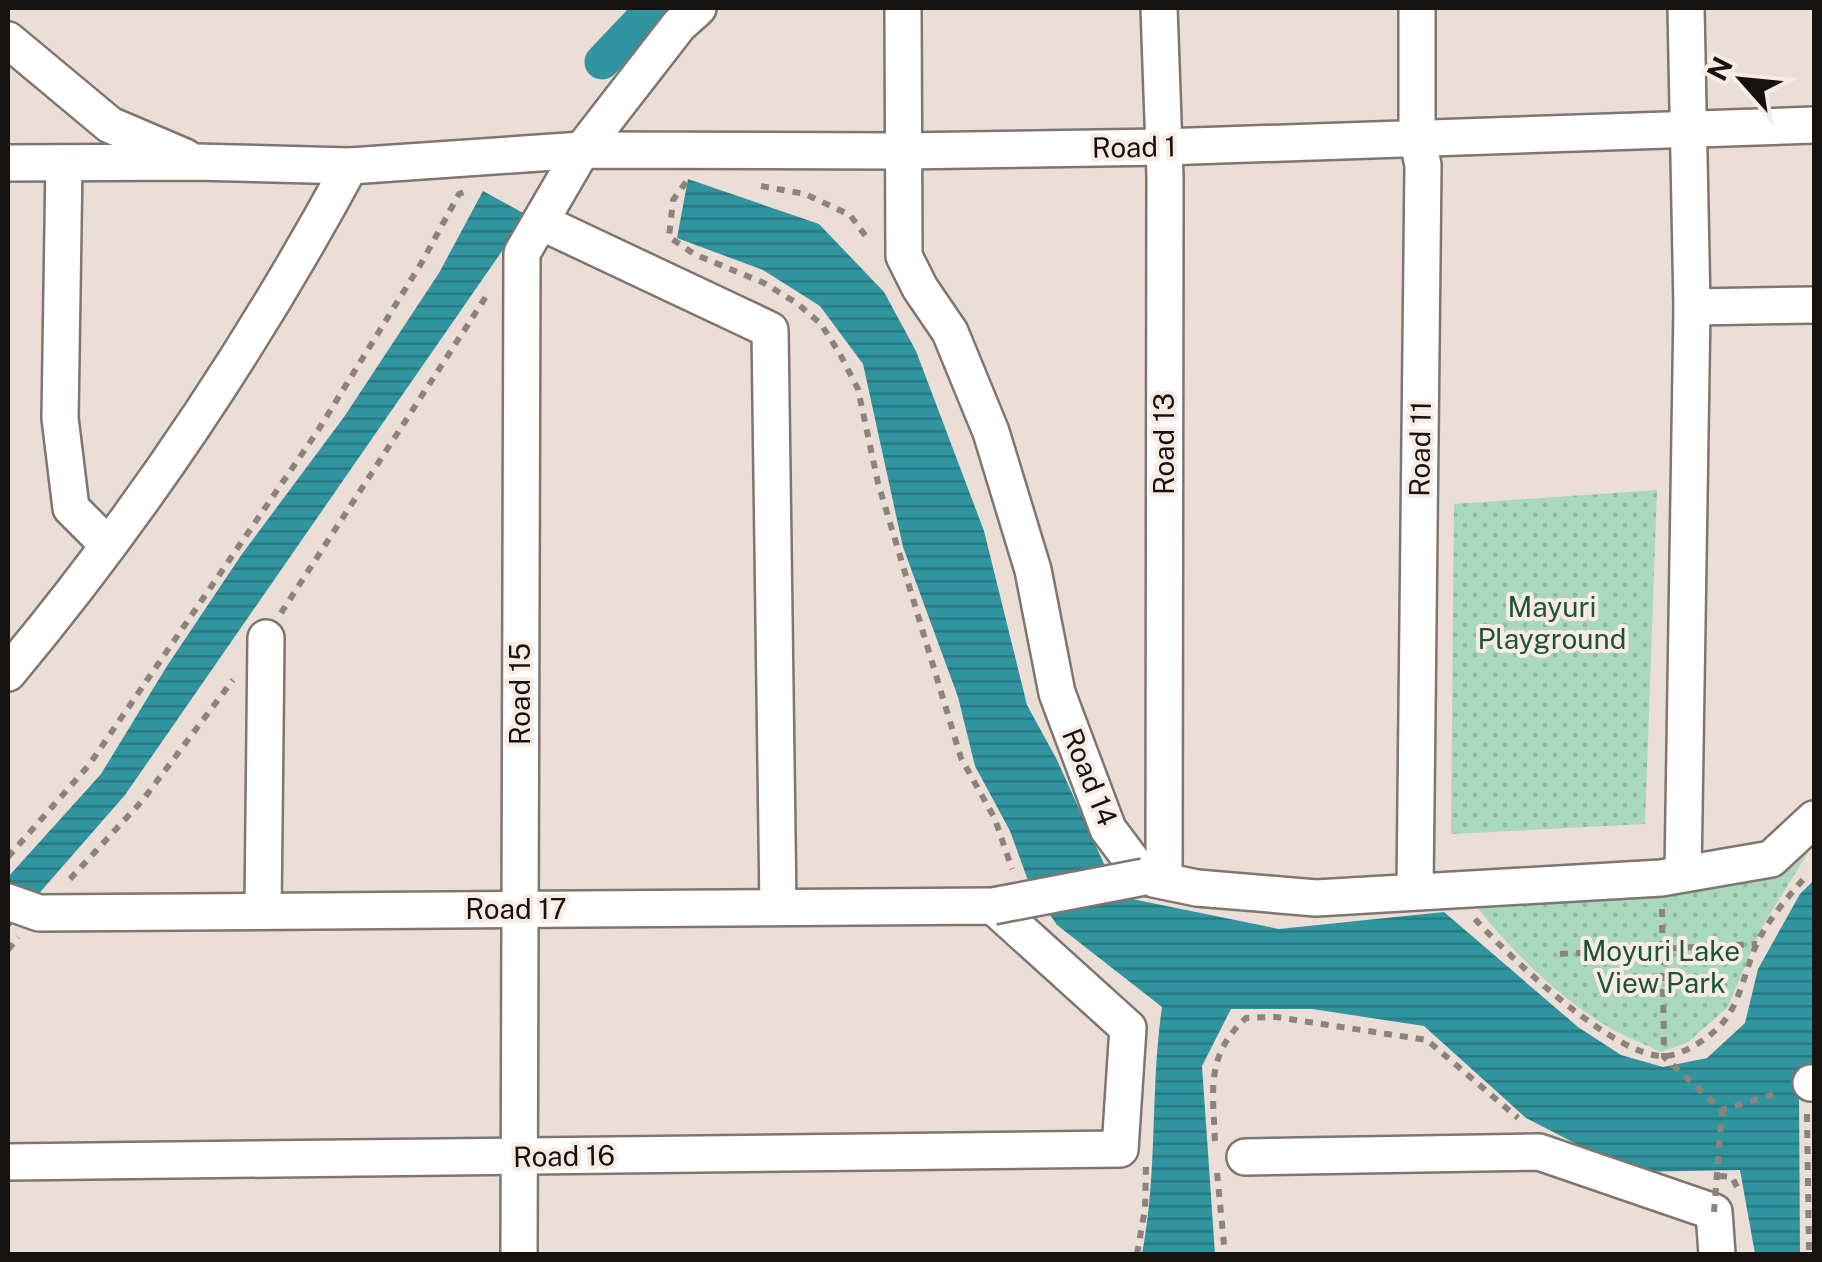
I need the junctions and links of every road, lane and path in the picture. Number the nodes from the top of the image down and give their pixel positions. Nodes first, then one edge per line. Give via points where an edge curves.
1 (698, 8) edge
2 (903, 8) edge
3 (1160, 8) edge
4 (1417, 8) edge
5 (1686, 8) edge
6 (8, 40) edge
7 (1814, 124) edge
8 (1688, 131) junction
9 (1417, 137) junction
10 (1163, 147) junction
11 (582, 150) junction
12 (902, 151) junction
13 (195, 162) junction
14 (64, 163) junction
15 (8, 164) edge
16 (350, 166) junction
17 (703, 179) dead end
18 (751, 184) dead end
19 (477, 188) dead end
20 (542, 222) junction
21 (874, 247) dead end
22 (498, 278) dead end
23 (1814, 306) edge
24 (1692, 307) junction
25 (108, 545) junction
26 (266, 638) junction
27 (8, 673) edge
28 (1814, 819) edge
29 (8, 857) edge
30 (1814, 867) edge
31 (1013, 872) dead end
32 (1672, 876) junction
33 (1154, 879) junction
34 (1415, 892) junction
35 (993, 906) junction
36 (23, 907) edge
37 (778, 908) junction
38 (519, 910) junction
39 (264, 911) junction
40 (1469, 912) dead end
41 (1757, 944) junction
42 (8, 950) edge
43 (1560, 954) dead end
44 (1664, 1057) junction
45 (1812, 1083) edge
46 (1722, 1110) junction
47 (1133, 1153) junction
48 (518, 1156) junction
49 (1245, 1157) dead end
50 (8, 1162) edge
51 (1714, 1212) junction
52 (519, 1254) edge
53 (1137, 1254) edge
54 (1717, 1254) edge
55 (1809, 1254) edge

1 - 11 street, Road 15
2 - 12 street, Road 14
3 - 10 street, Road 13
4 - 9 street, Road 11
5 - 8 street
6 - 13 street via 110,125
7 - 8 street, Road 1
8 - 9 street, Road 1
8 - 24 street
9 - 10 street, Road 1
9 - 34 street, Road 11 via 1423,165
10 - 12 street, Road 1
10 - 33 street, Road 13
11 - 12 street, Road 1
11 - 16 street, Road 1
11 - 20 street, Road 15
12 - 33 street, Road 14 via 904,256 950,332 991,432 1033,570 1056,693 1108,829
13 - 14 street, Road 1
13 - 16 street, Road 1
14 - 15 street, Road 1
14 - 25 street via 60,418 71,508
16 - 25 street via 249,343
17 - 31 path via 688,178 673,200 669,237 798,304 821,324 858,389 878,483 960,758
18 - 21 path via 805,194 850,215
19 - 29 path via 459,194 317,432 88,765
20 - 37 street via 770,330
20 - 38 street, Road 15 via 522,253
22 - 26 path
23 - 24 street
24 - 32 street
25 - 27 street
26 - 36 path via 142,801
26 - 39 street
28 - 32 street via 1771,859
30 - 41 path
32 - 34 street
32 - 44 path
33 - 34 street via 1316,898
33 - 35 street, Road 17, bridge
35 - 37 street, Road 17
35 - 47 street via 1128,1028
36 - 39 street, Road 17
36 - 42 path
37 - 38 street, Road 17
38 - 39 street, Road 17
38 - 48 street, Road 15
40 - 44 path via 1588,1023
41 - 43 path
41 - 44 path via 1721,1026
44 - 46 path
45 - 46 path
45 - 55 path
46 - 51 path, bridge
47 - 48 street, Road 16
47 - 53 path via 1144,1209
48 - 50 street, Road 16
48 - 52 street, Road 15
49 - 51 street via 1539,1152
51 - 54 street

